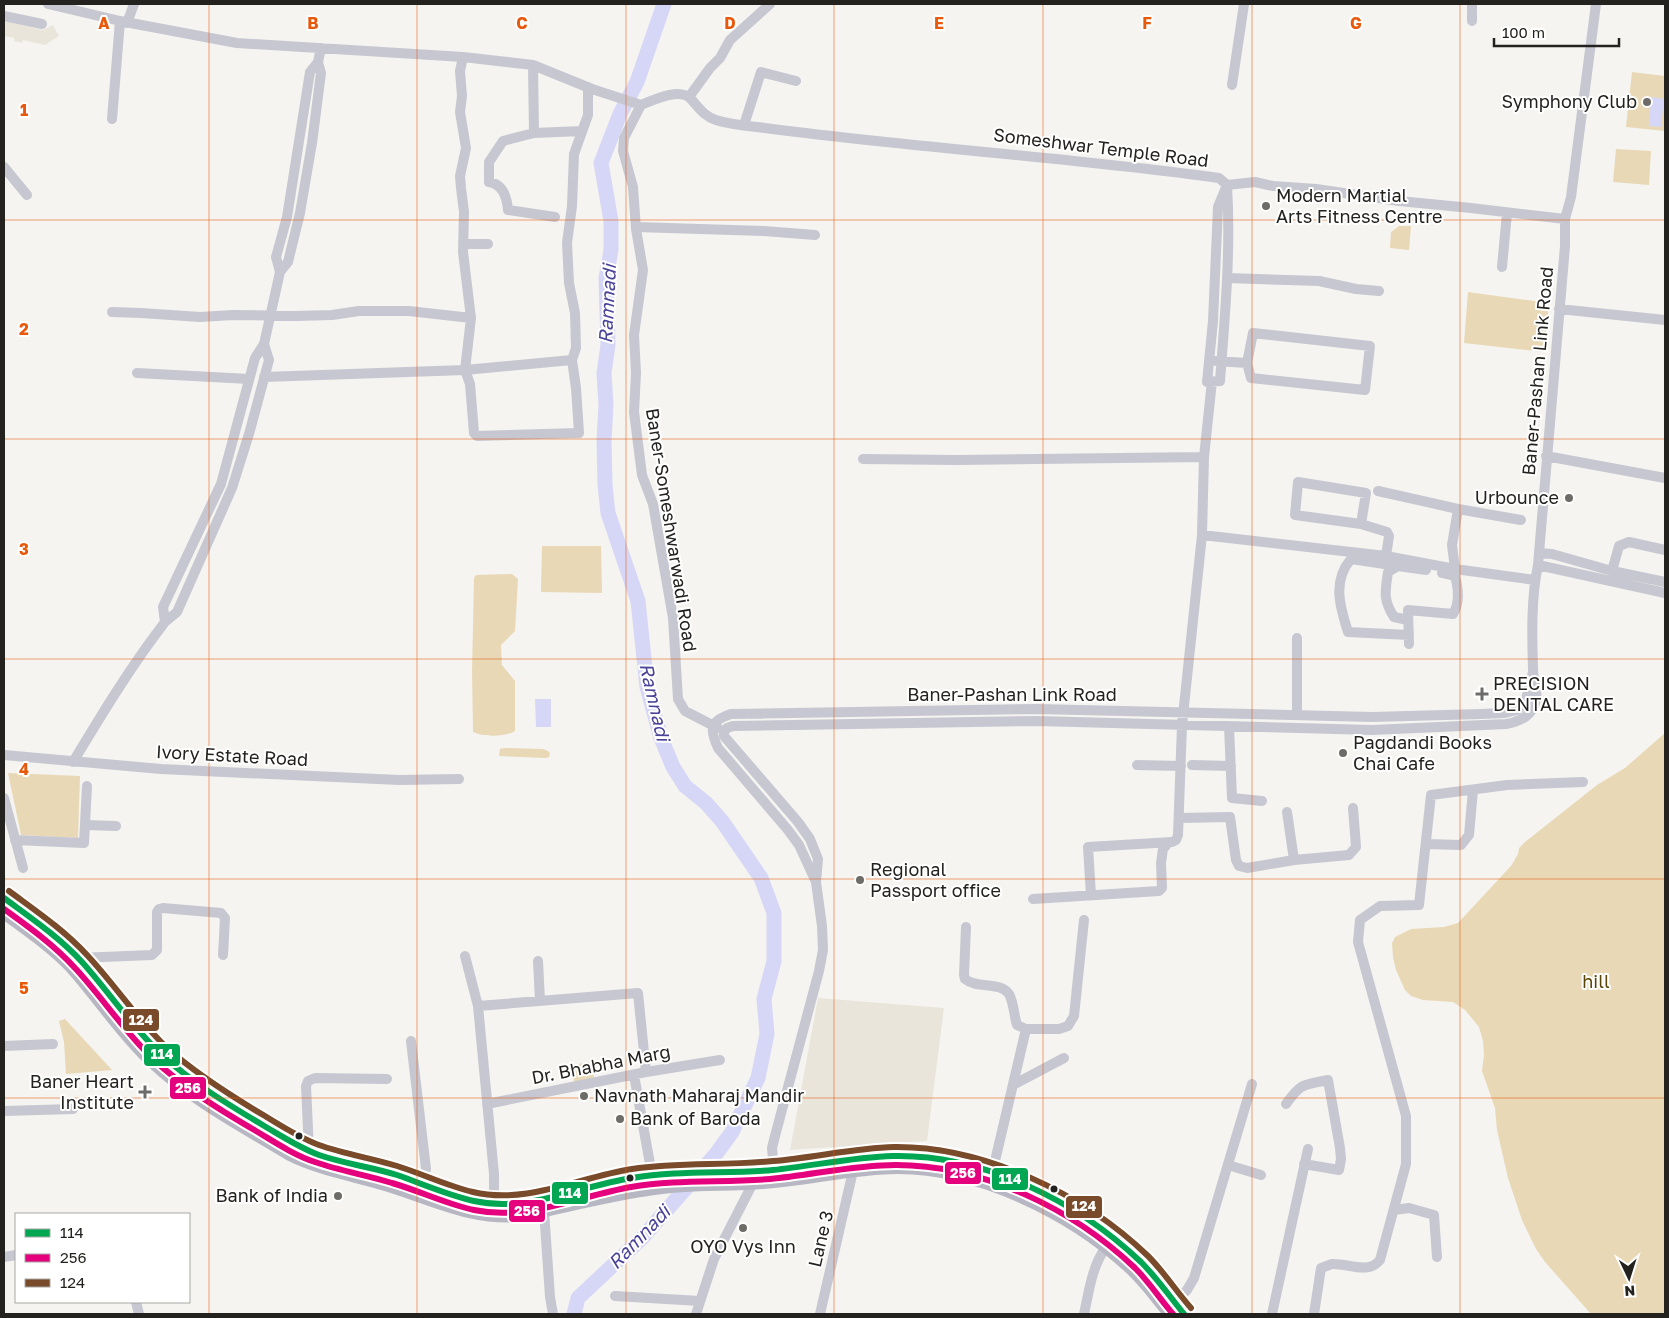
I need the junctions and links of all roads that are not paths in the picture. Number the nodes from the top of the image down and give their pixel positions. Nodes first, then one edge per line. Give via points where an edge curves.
1 (49, 4) edge
2 (134, 4) edge
3 (770, 4) edge
4 (1244, 4) edge
5 (1472, 4) edge
6 (1596, 4) edge
7 (4, 16) edge
8 (1472, 21) dead end
9 (123, 22) junction
10 (42, 24) dead end
11 (321, 48) junction
12 (463, 58) junction
13 (533, 65) junction
14 (796, 81) dead end
15 (1232, 85) dead end
16 (590, 88) junction
17 (689, 97) junction
18 (641, 105) junction
19 (112, 119) dead end
20 (744, 125) junction
21 (582, 131) junction
22 (534, 132) junction
23 (4, 167) edge
24 (1227, 185) junction
25 (27, 195) dead end
26 (1507, 213) junction
27 (555, 217) dead end
28 (1565, 220) junction
29 (636, 227) junction
30 (815, 235) dead end
31 (463, 244) junction
32 (488, 244) dead end
33 (1502, 266) dead end
34 (1227, 278) junction
35 (1379, 291) dead end
36 (1559, 309) junction
37 (112, 312) dead end
38 (270, 315) junction
39 (471, 318) junction
40 (1665, 320) edge
41 (264, 344) junction
42 (572, 360) junction
43 (1208, 360) junction
44 (1221, 361) junction
45 (1247, 363) junction
46 (465, 370) junction
47 (137, 373) dead end
48 (264, 377) junction
49 (249, 379) junction
50 (1212, 381) junction
51 (1546, 456) junction
52 (1204, 457) junction
53 (863, 459) dead end
54 (1665, 478) edge
55 (1378, 491) dead end
56 (1458, 509) junction
57 (1521, 520) dead end
58 (1361, 524) junction
59 (1202, 535) junction
60 (1665, 550) edge
61 (1539, 552) junction
62 (1386, 556) junction
63 (1538, 565) junction
64 (1398, 566) junction
65 (1455, 569) junction
66 (1612, 571) junction
67 (1535, 580) junction
68 (1665, 582) edge
69 (1665, 593) edge
70 (1408, 620) junction
71 (164, 622) junction
72 (1297, 638) dead end
73 (1533, 671) junction
74 (1505, 712) junction
75 (1183, 713) junction
76 (1297, 716) junction
77 (1506, 724) junction
78 (714, 725) junction
79 (1182, 725) junction
80 (1229, 726) junction
81 (724, 732) junction
82 (4, 755) edge
83 (73, 762) junction
84 (1137, 765) dead end
85 (1192, 765) dead end
86 (1181, 766) junction
87 (1231, 766) junction
88 (459, 779) dead end
89 (1583, 782) dead end
90 (87, 786) dead end
91 (1473, 790) junction
92 (4, 798) edge
93 (1262, 800) dead end
94 (1353, 808) dead end
95 (1287, 812) dead end
96 (1180, 818) junction
97 (85, 825) junction
98 (116, 826) dead end
99 (15, 840) junction
100 (1169, 842) junction
101 (1426, 844) junction
102 (1294, 860) junction
103 (23, 868) dead end
104 (816, 882) junction
105 (1091, 895) junction
106 (4, 898) edge
107 (1033, 899) dead end
108 (4, 912) edge
109 (1084, 920) dead end
110 (966, 927) dead end
111 (223, 955) dead end
112 (466, 956) dead end
113 (78, 958) junction
114 (538, 961) dead end
115 (540, 1001) junction
116 (478, 1006) junction
117 (1026, 1029) junction
118 (411, 1041) dead end
119 (53, 1044) dead end
120 (4, 1046) edge
121 (1064, 1058) dead end
122 (720, 1060) dead end
123 (646, 1072) junction
124 (634, 1075) junction
125 (387, 1079) dead end
126 (1252, 1084) dead end
127 (1014, 1085) junction
128 (487, 1104) junction
129 (1286, 1104) dead end
130 (73, 1109) dead end
131 (4, 1111) edge
132 (1308, 1149) dead end
133 (302, 1152) junction
134 (1304, 1164) junction
135 (1228, 1165) junction
136 (774, 1170) junction
137 (853, 1171) junction
138 (1261, 1175) dead end
139 (715, 1178) junction
140 (656, 1179) junction
141 (990, 1179) junction
142 (753, 1183) junction
143 (422, 1184) junction
144 (440, 1196) junction
145 (494, 1204) junction
146 (544, 1210) junction
147 (1394, 1210) junction
148 (1106, 1247) junction
149 (1436, 1257) dead end
150 (615, 1296) dead end
151 (700, 1301) junction
152 (1172, 1308) edge
153 (553, 1314) edge
154 (696, 1314) edge
155 (820, 1314) edge
156 (1084, 1314) edge
157 (1184, 1314) edge
158 (1272, 1314) edge
159 (1314, 1314) edge

1 - 9 street
2 - 9 street
3 - 17 street via 730,40
4 - 15 street
5 - 8 street
6 - 28 street, Baner-Pashan Link Road via 1571,197
7 - 10 street
9 - 11 street via 237,43
9 - 19 street
11 - 12 street
11 - 38 street via 318,62 321,73 300,213 288,262 280,272
12 - 13 street
12 - 31 street via 460,112 466,148 460,176
13 - 16 street
13 - 22 street
14 - 20 street via 761,72
16 - 18 street
16 - 21 street via 588,115
17 - 18 street via 669,95
17 - 20 street, Someshwar Temple Road via 709,117
18 - 29 street, Baner-Someshwarwadi Road via 624,138 623,151 632,187
20 - 24 street, Someshwar Temple Road via 1148,168 1219,178
21 - 22 street
21 - 42 street via 574,154 567,243 569,283 575,313 576,348
22 - 27 street via 503,141 489,162 490,182 504,192 508,210
23 - 25 street
24 - 26 street, Someshwar Temple Road via 1255,182
24 - 34 street
24 - 43 street via 1218,207
26 - 28 street, Someshwar Temple Road
26 - 33 street
28 - 36 street, Baner-Pashan Link Road
29 - 30 street
29 - 78 street, Baner-Someshwarwadi Road via 642,270 634,334 634,412 642,475 653,504 673,618 678,699 685,711
31 - 32 street
31 - 39 street
34 - 35 street via 1319,281
34 - 44 street
36 - 40 street
36 - 51 street, Baner-Pashan Link Road
37 - 38 street via 200,317
38 - 39 street via 409,311
38 - 41 street
39 - 46 street
41 - 48 street via 269,360
41 - 49 street via 255,358
42 - 46 street
42 - 46 street via 579,433 477,436
43 - 44 street
43 - 50 street via 1207,382
44 - 45 street
44 - 50 street via 1220,381
45 - 45 street via 1251,378 1364,390 1370,346 1253,333
46 - 48 street
47 - 49 street
48 - 71 street via 232,488 177,612
49 - 71 street via 221,484 163,607
50 - 52 street
51 - 54 street
51 - 61 street, Baner-Pashan Link Road
52 - 53 street
52 - 59 street
55 - 56 street
56 - 57 street
56 - 65 street via 1452,545
58 - 58 street via 1366,493 1298,482 1295,515
58 - 62 street via 1387,532 1390,536
59 - 62 street
59 - 75 street
60 - 66 street via 1628,542 1619,546
61 - 63 street, Baner-Pashan Link Road
61 - 66 street
62 - 65 street
63 - 67 street, Baner-Pashan Link Road
63 - 69 street
64 - 70 street via 1388,572 1386,605 1394,617
64 - 70 street via 1455,576 1457,586 1454,614 1408,610
64 - 70 street via 1351,559 1341,580 1340,607 1348,632 1409,639
65 - 67 street
66 - 68 street
67 - 73 street, Baner-Pashan Link Road
71 - 83 street
72 - 76 street
73 - 74 street, Baner-Pashan Link Road via 1525,703 1517,710
73 - 77 street, Baner-Pashan Link Road via 1538,689 1534,707 1524,719
74 - 76 street, Baner-Pashan Link Road
74 - 77 street
75 - 76 street, Baner-Pashan Link Road
75 - 78 street, Baner-Pashan Link Road via 1037,709 731,714 719,718
75 - 79 street
77 - 80 street, Baner-Pashan Link Road via 1372,730
78 - 81 street, Baner-Someshwarwadi Road
78 - 104 street via 718,748 799,845
79 - 80 street, Baner-Pashan Link Road
79 - 81 street, Baner-Pashan Link Road via 1037,721 733,726
79 - 86 street
80 - 87 street
81 - 104 street via 728,742 810,839 818,859
82 - 83 street, Ivory Estate Road
83 - 88 street, Ivory Estate Road via 390,780
84 - 86 street
85 - 87 street
86 - 96 street
87 - 93 street via 1232,798
89 - 91 street via 1507,785
90 - 97 street
91 - 101 street via 1431,795
91 - 101 street via 1469,834 1461,845
92 - 99 street
94 - 102 street via 1356,847 1349,855
95 - 102 street
96 - 100 street via 1176,840
96 - 102 street via 1230,817 1239,866 1246,868
97 - 98 street
97 - 99 street via 84,843
99 - 103 street
100 - 105 street via 1163,849 1162,890
100 - 105 street via 1088,847
101 - 147 street via 1419,904 1380,906 1360,920 1358,942 1406,1116 1406,1164
104 - 136 street via 823,950 772,1148
105 - 107 street
106 - 113 main road
108 - 133 main road via 60,956 150,1059 181,1086 201,1100
109 - 117 street via 1074,1016 1068,1026 1059,1029
110 - 117 street via 965,979 979,985 1003,988 1009,994 1017,1025
111 - 113 street via 224,918 221,913 163,908 157,912 157,950 152,955
112 - 116 street
113 - 133 main road via 137,1029 186,1076
114 - 115 street
115 - 116 street
115 - 123 street via 638,993
116 - 128 street
117 - 127 street
118 - 143 street via 426,1169
119 - 120 street
121 - 127 street
122 - 123 street, Dr. Bhabha Marg
123 - 124 street, Dr. Bhabha Marg
124 - 128 street, Dr. Bhabha Marg
124 - 140 street
125 - 133 street via 315,1078 308,1081
126 - 135 street
127 - 141 street
128 - 145 street
129 - 134 street via 1298,1088 1328,1080 1340,1148 1339,1170
130 - 131 street
132 - 134 street
133 - 143 main road
133 - 144 main road via 318,1166
134 - 158 street
135 - 138 street
135 - 152 street via 1194,1278
136 - 139 main road
136 - 141 main road via 897,1156 938,1159
137 - 141 main road via 919,1168
137 - 142 main road
137 - 155 street, Lane 3
139 - 140 main road
139 - 142 main road
140 - 145 main road via 635,1177 519,1204
140 - 146 main road
141 - 148 main road via 1059,1215
141 - 152 main road via 1051,1197 1113,1238 1149,1270
142 - 151 street via 714,1259
143 - 144 main road
144 - 145 main road
144 - 146 main road via 470,1212 485,1215 521,1215
146 - 153 street
147 - 149 street via 1409,1208 1434,1215
147 - 159 street via 1377,1263 1364,1268 1332,1264 1320,1268
148 - 152 main road
148 - 156 street via 1095,1266
150 - 151 street
151 - 154 street
152 - 157 main road

